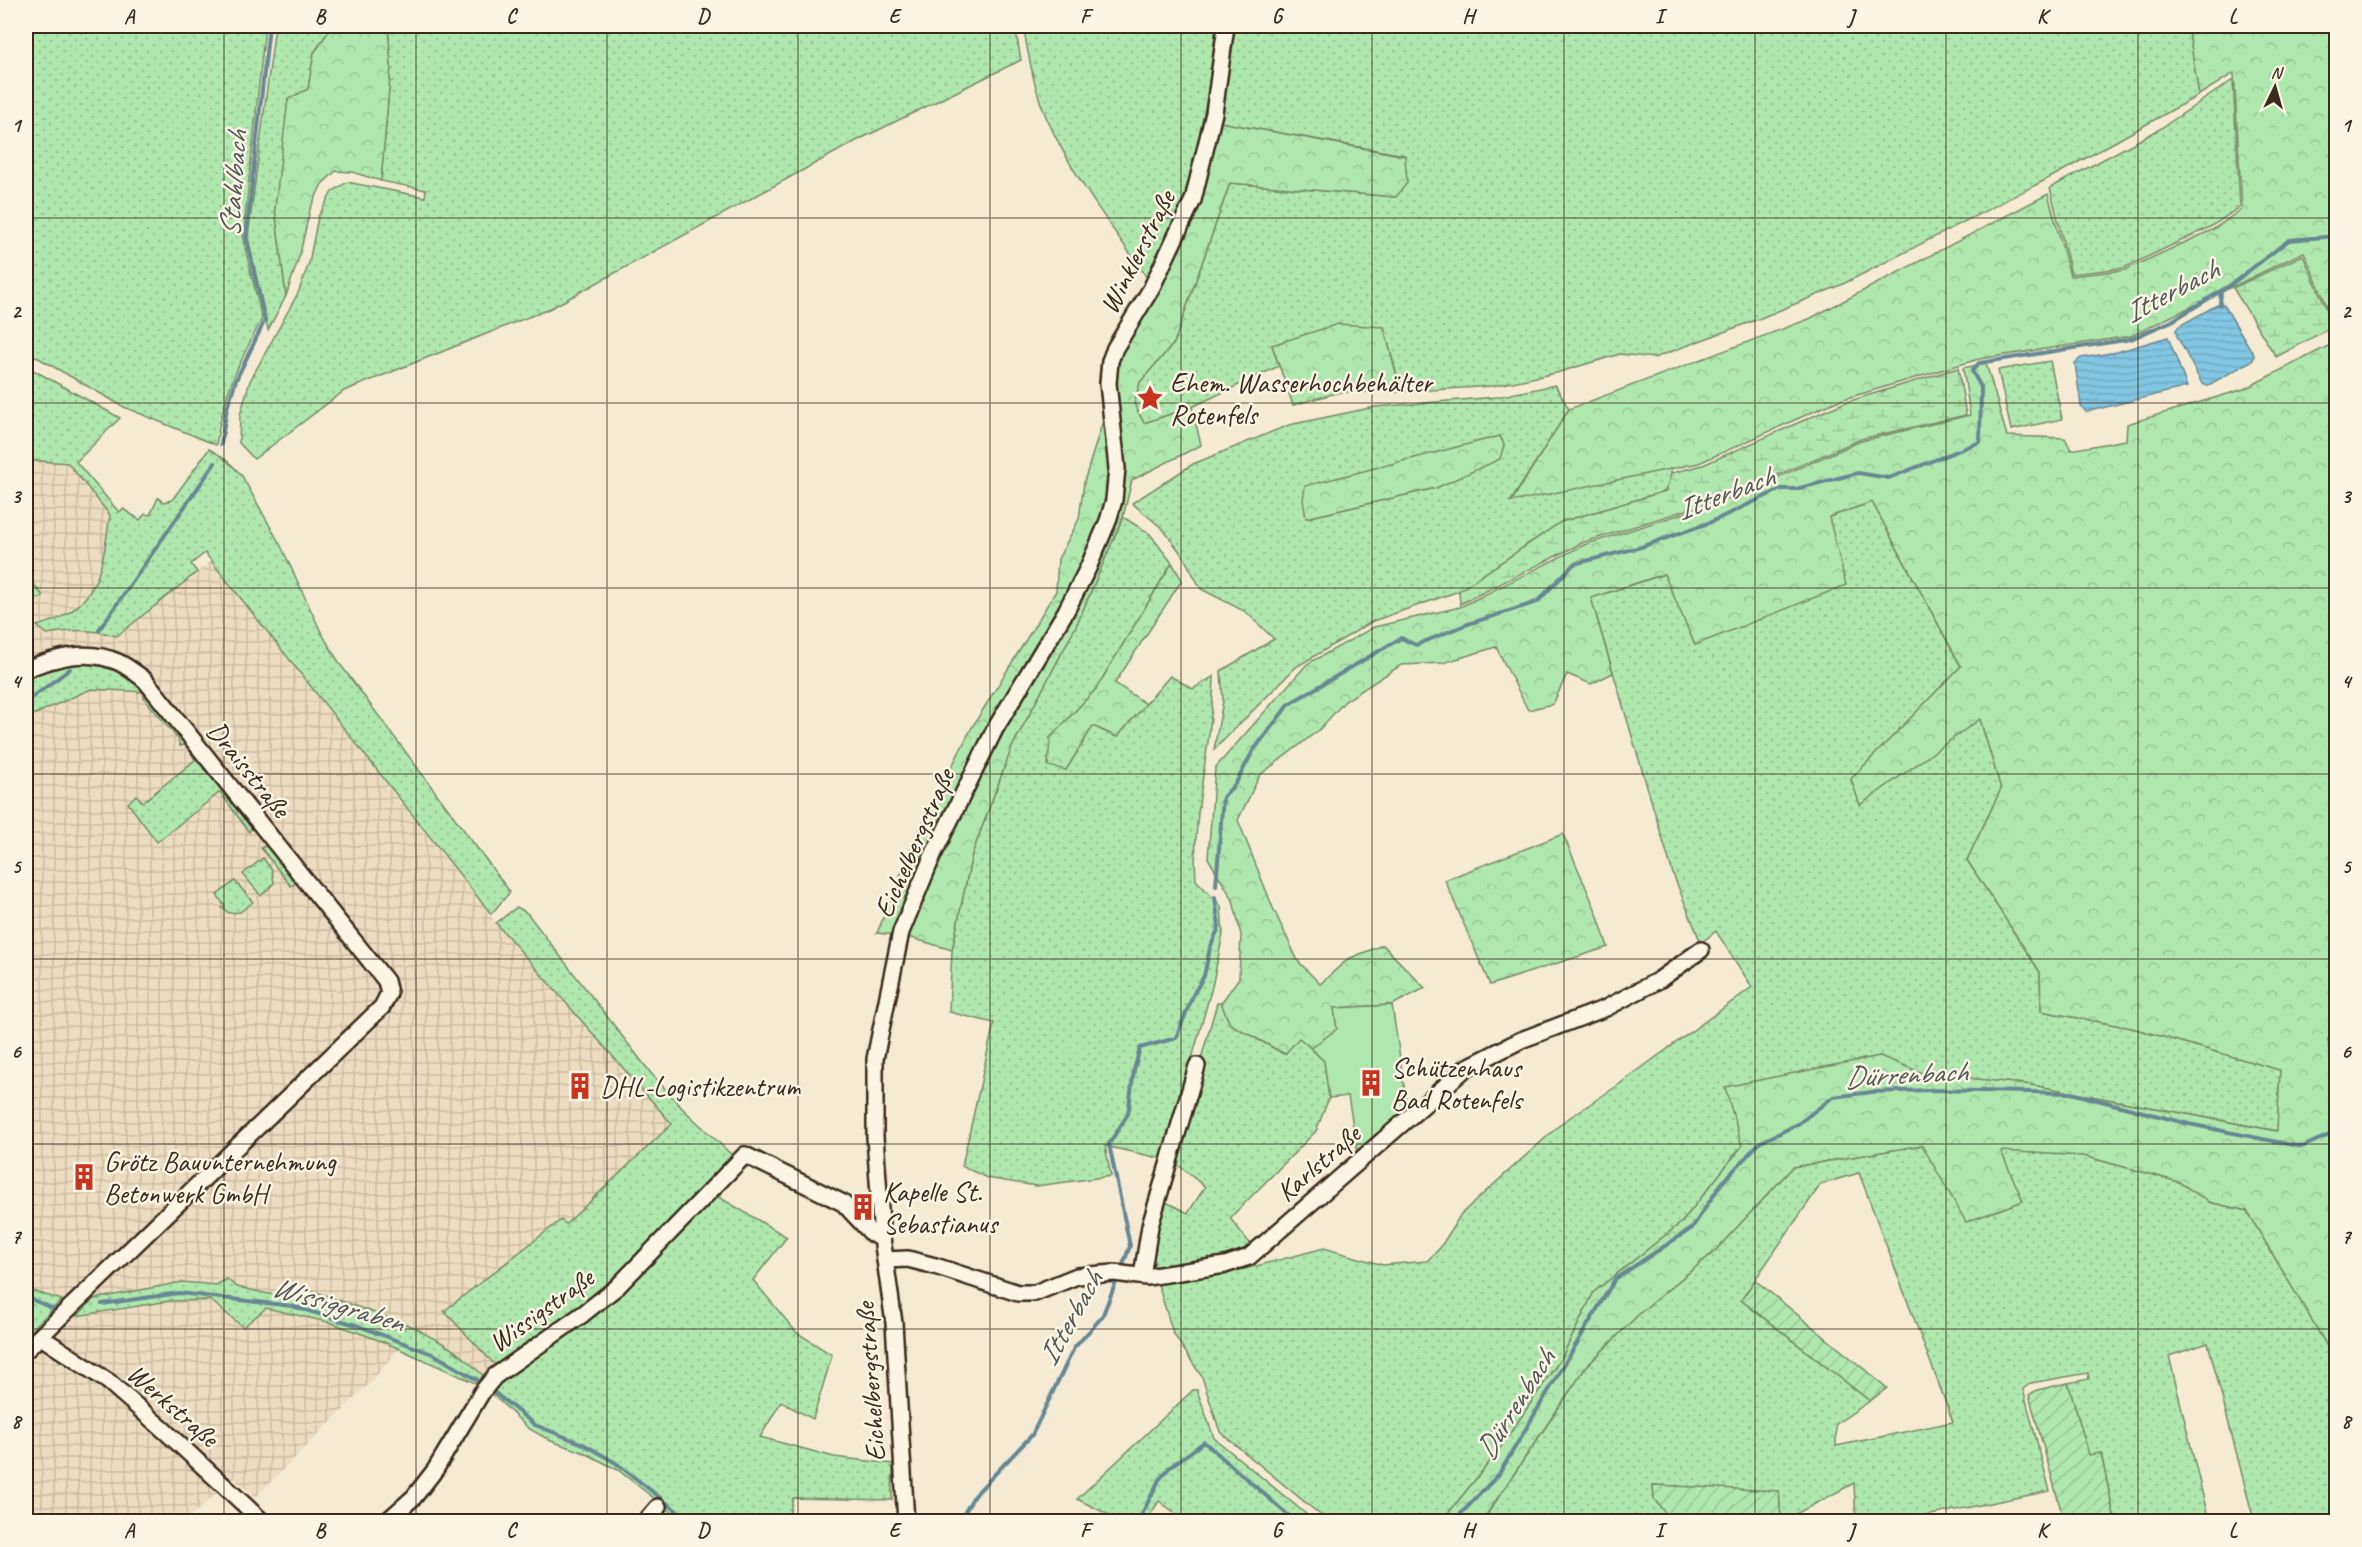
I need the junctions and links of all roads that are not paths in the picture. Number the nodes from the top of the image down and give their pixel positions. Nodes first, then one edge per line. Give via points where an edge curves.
1 (1226, 26) edge
2 (1114, 500) joint
3 (26, 669) edge
4 (1701, 950) dead end
5 (1197, 1066) dead end
6 (882, 1239) junction
7 (885, 1260) junction
8 (1129, 1275) junction
9 (41, 1337) junction
10 (26, 1350) edge
11 (658, 1507) dead end
12 (263, 1521) edge
13 (386, 1521) edge
14 (645, 1521) edge
15 (906, 1521) edge

1 - 2 street, Winklerstraße via 1214,113 1193,200 1110,361
2 - 6 street, Eichelbergstraße via 1088,568 994,729 901,932 875,1059 875,1137
3 - 9 street, Draisstraße via 72,654 95,655 118,662 145,680 386,981 389,993 382,1006
4 - 8 street, Karlstraße via 1659,980 1606,1008 1521,1040 1466,1068 1249,1257 1225,1266
5 - 8 street via 1150,1226
6 - 7 street, Eichelbergstraße
6 - 13 street, Wissigstraße via 872,1234 843,1203 745,1155 617,1287 495,1376 435,1470 414,1497
7 - 8 street, Karlstraße via 908,1259 1018,1293 1035,1293 1077,1276
7 - 15 street, Eichelbergstraße via 894,1323
9 - 10 street
9 - 12 street, Werkstraße via 109,1382
11 - 14 street

